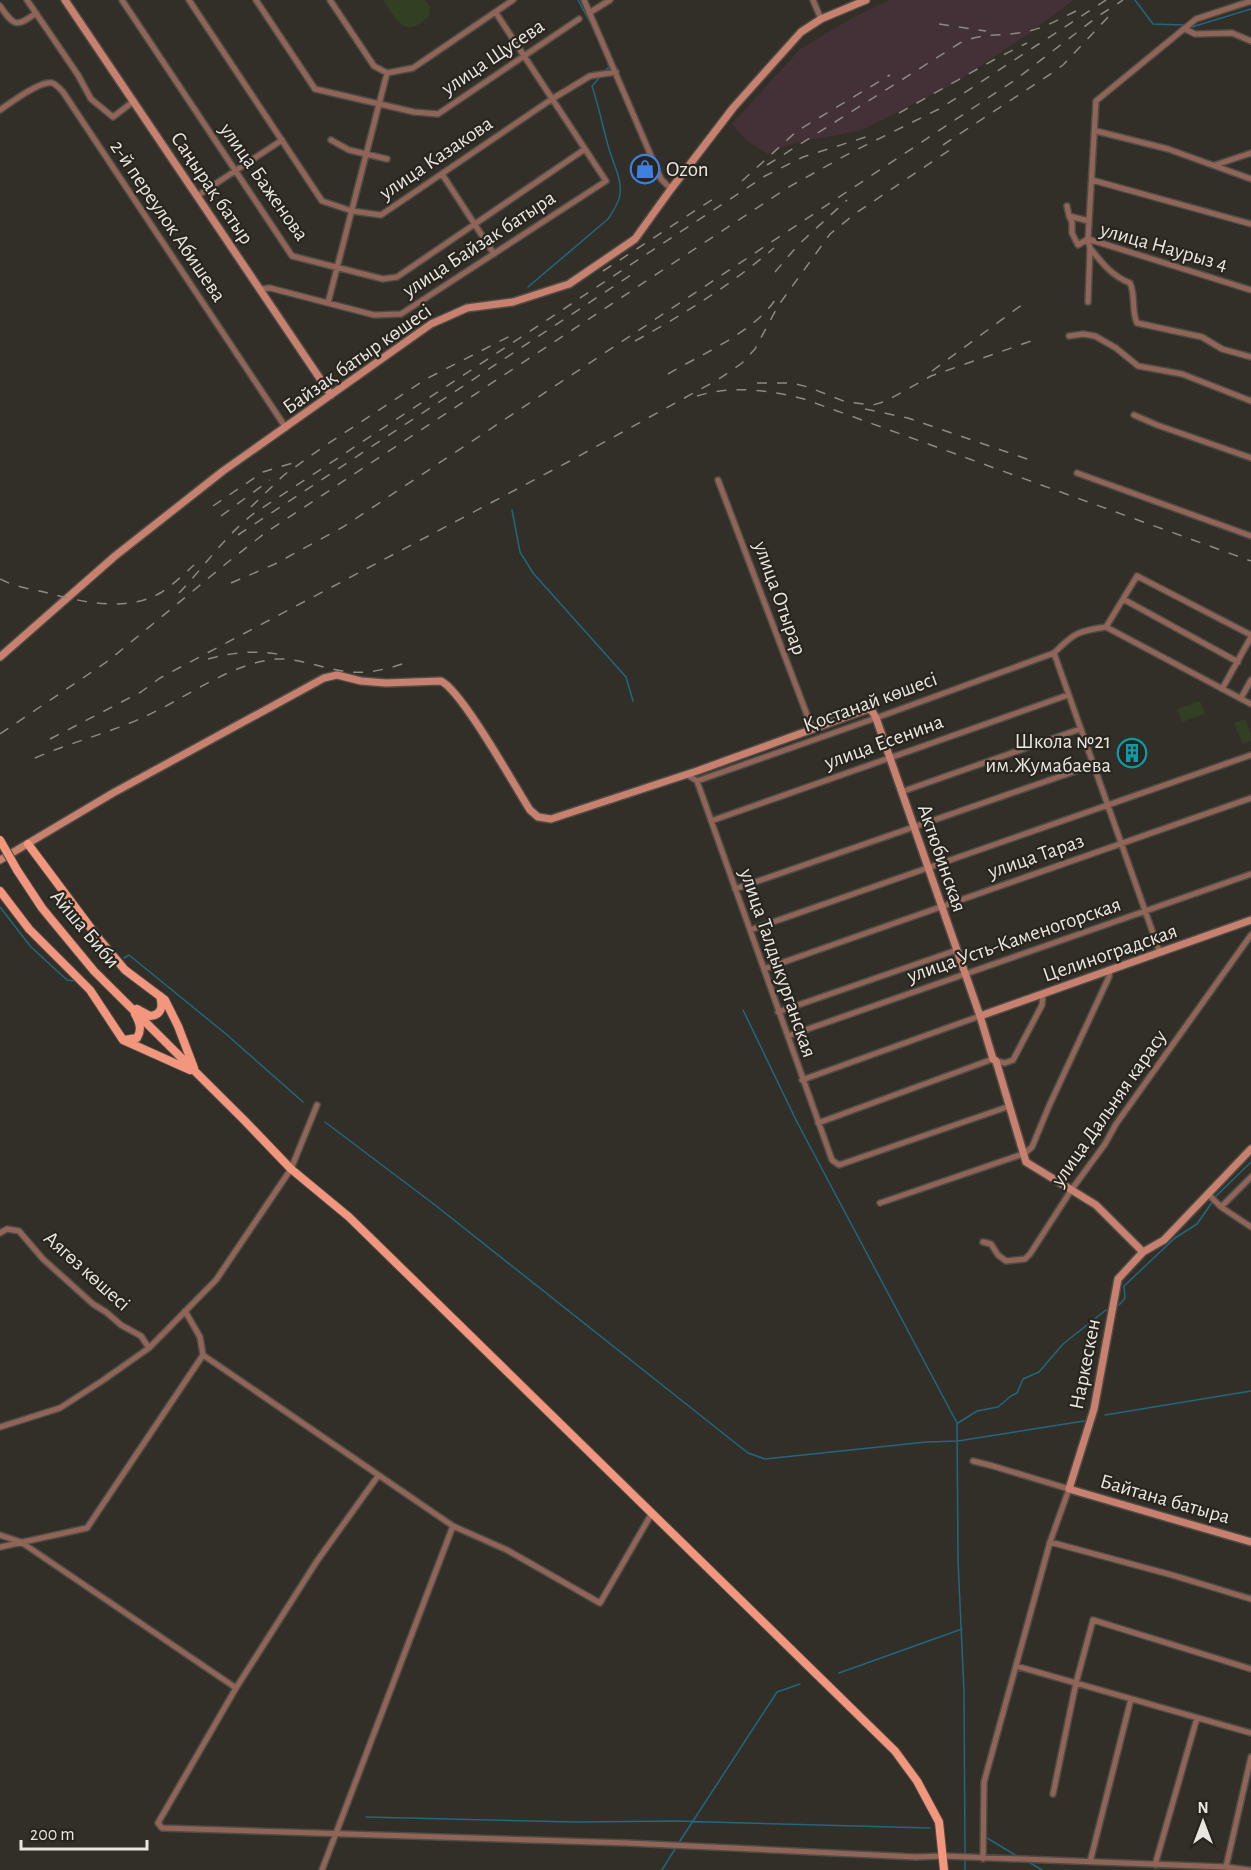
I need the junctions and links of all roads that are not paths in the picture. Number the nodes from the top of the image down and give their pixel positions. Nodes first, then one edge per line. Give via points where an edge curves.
1 (27, 0) edge
2 (65, 0) edge
3 (122, 0) edge
4 (189, 0) edge
5 (256, 0) edge
6 (330, 0) edge
7 (513, 0) edge
8 (584, 0) edge
9 (610, 0) edge
10 (813, 0) edge
11 (866, 0) edge
12 (1251, 1) edge
13 (0, 6) edge
14 (36, 13) junction
15 (496, 13) junction
16 (590, 13) junction
17 (579, 19) dead end
18 (821, 20) junction
19 (1185, 29) junction
20 (1251, 41) edge
21 (525, 55) junction
22 (616, 72) junction
23 (387, 74) junction
24 (552, 99) junction
25 (134, 101) junction
26 (380, 103) junction
27 (0, 110) edge
28 (1096, 132) junction
29 (282, 140) junction
30 (331, 140) dead end
31 (585, 149) junction
32 (368, 153) junction
33 (1251, 153) edge
34 (387, 159) dead end
35 (1215, 165) junction
36 (235, 170) junction
37 (442, 174) junction
38 (1251, 179) edge
39 (1092, 180) junction
40 (671, 189) junction
41 (198, 196) junction
42 (1067, 206) dead end
43 (352, 211) junction
44 (1069, 216) junction
45 (1089, 221) junction
46 (475, 223) junction
47 (1251, 224) edge
48 (1088, 239) junction
49 (1090, 248) junction
50 (494, 254) junction
51 (337, 267) junction
52 (260, 289) junction
53 (1251, 290) edge
54 (1088, 302) dead end
55 (328, 303) junction
56 (1069, 336) dead end
57 (1251, 357) edge
58 (331, 395) junction
59 (1251, 401) edge
60 (1134, 415) dead end
61 (286, 428) junction
62 (1251, 458) edge
63 (1077, 473) dead end
64 (718, 480) dead end
65 (1251, 536) edge
66 (1123, 599) junction
67 (1106, 627) junction
68 (1251, 636) edge
69 (1054, 653) junction
70 (0, 657) edge
71 (1238, 662) junction
72 (1251, 680) edge
73 (1222, 689) junction
74 (1068, 695) junction
75 (1241, 698) junction
76 (1251, 704) edge
77 (876, 718) junction
78 (812, 728) junction
79 (1080, 729) junction
80 (1251, 755) edge
81 (889, 758) junction
82 (1093, 765) junction
83 (686, 774) junction
84 (697, 781) junction
85 (901, 792) junction
86 (1251, 798) edge
87 (1107, 805) junction
88 (711, 821) junction
89 (913, 828) junction
90 (0, 840) edge
91 (28, 844) junction
92 (1121, 844) junction
93 (0, 860) edge
94 (927, 867) junction
95 (1251, 874) edge
96 (735, 889) junction
97 (0, 891) edge
98 (941, 906) junction
99 (1145, 911) junction
100 (1251, 920) edge
101 (750, 930) junction
102 (1251, 935) edge
103 (957, 950) junction
104 (1160, 952) junction
105 (764, 969) junction
106 (1110, 970) junction
107 (965, 974) junction
108 (1043, 994) junction
109 (159, 995) junction
110 (131, 1006) junction
111 (778, 1011) junction
112 (980, 1016) junction
113 (788, 1036) junction
114 (123, 1040) junction
115 (994, 1060) junction
116 (195, 1072) junction
117 (802, 1080) junction
118 (317, 1105) dead end
119 (1010, 1106) junction
120 (818, 1124) junction
121 (1251, 1149) edge
122 (1024, 1154) junction
123 (291, 1169) junction
124 (1251, 1177) edge
125 (1072, 1190) junction
126 (1209, 1195) junction
127 (880, 1203) dead end
128 (1220, 1206) junction
129 (1251, 1227) edge
130 (0, 1233) edge
131 (983, 1242) dead end
132 (1143, 1252) junction
133 (185, 1311) junction
134 (148, 1348) junction
135 (202, 1355) junction
136 (0, 1427) edge
137 (973, 1461) dead end
138 (378, 1476) junction
139 (1069, 1489) junction
140 (652, 1514) junction
141 (453, 1526) junction
142 (0, 1535) edge
143 (21, 1542) junction
144 (1050, 1542) junction
145 (1251, 1542) edge
146 (0, 1547) edge
147 (1251, 1599) edge
148 (1016, 1666) junction
149 (1251, 1669) edge
150 (1076, 1683) junction
151 (236, 1688) junction
152 (1131, 1699) junction
153 (1197, 1718) junction
154 (1251, 1733) edge
155 (1251, 1757) edge
156 (1053, 1794) dead end
157 (335, 1834) junction
158 (944, 1856) junction
159 (983, 1858) junction
160 (1090, 1862) junction
161 (1155, 1865) junction
162 (1226, 1867) junction
163 (322, 1870) edge
164 (944, 1870) edge
165 (1250, 1870) edge

1 - 14 street
2 - 25 street, Саңырақ батыр
3 - 36 street, улица Баженова
4 - 29 street, улица Казакова
5 - 26 street, улица Щусева via 315,89
6 - 23 street via 374,66
7 - 15 street
8 - 16 street
9 - 16 street
10 - 18 street
11 - 18 street, Байзақ батыр көшесі
12 - 19 street via 1196,19
13 - 14 street via 16,24
14 - 25 street via 91,99 113,117
15 - 21 street
15 - 23 street via 413,68
16 - 22 street
17 - 21 street, улица Щусева
18 - 40 street, Байзақ батыр көшесі via 801,32 733,108
19 - 20 street via 1196,34 1232,33
19 - 28 street via 1096,101
21 - 24 street
21 - 26 street, улица Щусева via 438,114
22 - 24 street, улица Казакова via 590,76
22 - 40 street via 661,179
23 - 26 street
24 - 31 street
24 - 37 street, улица Казакова
25 - 41 street, Саңырақ батыр
26 - 32 street
27 - 61 street, 2-й переулок Абишева via 47,83 63,92
28 - 35 street
28 - 39 street
29 - 36 street
29 - 43 street, улица Казакова via 322,201
30 - 32 street via 349,150
31 - 46 street, улица Баженова
31 - 50 street, улица Байзак батыра via 606,181
32 - 34 street
32 - 43 street
33 - 35 street
35 - 38 street
36 - 41 street
36 - 51 street, улица Баженова via 292,256
37 - 43 street, улица Казакова via 381,215
37 - 46 street
39 - 45 street
39 - 47 street
40 - 58 street, Байзақ батыр көшесі via 635,239 569,284 513,302 467,308 430,324
41 - 52 street, Саңырақ батыр
42 - 44 street
43 - 51 street
44 - 45 street
44 - 48 street via 1078,245
45 - 48 street
46 - 50 street
46 - 51 street, улица Баженова via 397,277 383,279
48 - 49 street, улица Наурыз 4
48 - 53 street, улица Наурыз 4
49 - 54 street, улица Наурыз 4
49 - 57 street via 1118,278 1130,283 1137,323 1202,337 1222,349
50 - 55 street, улица Байзак батыра via 401,314 374,315
51 - 55 street
52 - 55 street, улица Байзак батыра
52 - 58 street, Саңырақ батыр
56 - 59 street via 1095,336 1138,366 1182,374
58 - 61 street, Байзақ батыр көшесі
60 - 62 street
61 - 70 street, Байзақ батыр көшесі via 223,471 115,556
63 - 65 street
64 - 78 street, улица Отырар
66 - 67 street
66 - 68 street via 1137,576
66 - 71 street
67 - 69 street via 1080,631
67 - 73 street
68 - 71 street
69 - 74 street
69 - 77 street, Қостанай көшесі
71 - 73 street
72 - 75 street
73 - 75 street
74 - 79 street
74 - 81 street, улица Есенина
75 - 76 street
77 - 78 street, Актюбинская via 872,711 864,709
77 - 81 street, Актюбинская
77 - 84 street, Қостанай көшесі
78 - 83 street
79 - 82 street
79 - 85 street
80 - 87 street
81 - 85 street, Актюбинская
81 - 88 street, улица Есенина
82 - 87 street
82 - 89 street
83 - 84 street
83 - 91 street via 551,819 542,818 530,810 448,684 360,681 337,675 324,678 113,793
84 - 88 street, улица Талдыкурганская
85 - 89 street, Актюбинская
86 - 92 street, улица Тараз
87 - 92 street
87 - 94 street
88 - 96 street, улица Талдыкурганская
89 - 94 street, Актюбинская
89 - 96 street
90 - 110 main road, Айша Биби, bridge via 65,938
91 - 93 street
91 - 109 main road via 125,969
92 - 98 street, улица Тараз
92 - 99 street
94 - 98 street, Актюбинская
94 - 101 street
95 - 99 street, улица Усть-Каменогорская
96 - 101 street, улица Талдыкурганская
97 - 114 main road via 29,928 90,990
98 - 103 street, Актюбинская
98 - 105 street, улица Тараз
99 - 104 street
99 - 107 street, улица Усть-Каменогорская
100 - 104 street, Целиноградская
101 - 105 street, улица Талдыкурганская
102 - 125 street, улица Дальняя карасу
103 - 107 street, Актюбинская
103 - 111 street
104 - 106 street, Целиноградская
105 - 111 street, улица Талдыкурганская
106 - 108 street, Целиноградская
106 - 122 street via 1032,1147
107 - 112 street, Актюбинская
107 - 113 street, улица Усть-Каменогорская
108 - 112 street, Целиноградская
108 - 115 street via 1042,1005 1013,1060
109 - 110 main road via 161,1010 154,1016
109 - 116 main road via 178,1026
110 - 114 main road via 140,1033 137,1038
110 - 116 main road, Айша Биби
111 - 113 street, улица Талдыкурганская
112 - 115 street, Актюбинская
112 - 117 street
113 - 117 street, улица Талдыкурганская
114 - 116 main road
115 - 119 street, Актюбинская
115 - 120 street
116 - 123 main road, Айша Биби
117 - 120 street, улица Талдыкурганская
118 - 123 street
119 - 120 street, улица Талдыкурганская via 839,1165 832,1160
119 - 122 street, Актюбинская
121 - 126 street, Наркескен
122 - 125 street via 1026,1162
122 - 127 street
123 - 133 street via 216,1280
123 - 140 main road, Айша Биби via 349,1217
124 - 128 street
125 - 131 street, улица Дальняя карасу via 1025,1259 1006,1261 992,1244
125 - 132 street via 1096,1205
126 - 128 street
126 - 132 street, Наркескен via 1164,1240
128 - 129 street
130 - 134 street, Аягөз көшесі via 7,1228 19,1230 42,1259 93,1304 141,1336
132 - 139 street, Наркескен via 1118,1279 1094,1409
133 - 134 street
133 - 135 street via 200,1337
134 - 136 street via 60,1408
135 - 138 street
135 - 143 street via 87,1528
137 - 139 street
138 - 141 street
138 - 151 street via 317,1561
139 - 144 street
139 - 145 street, Байтана батыра
140 - 141 street via 600,1603 507,1550
140 - 158 main road, Айша Биби via 895,1751 917,1780 939,1822
141 - 157 street
142 - 143 street
143 - 146 street
143 - 151 street
144 - 147 street
144 - 148 street
148 - 150 street
148 - 159 street via 984,1782
149 - 150 street via 1093,1620
150 - 152 street
150 - 156 street
151 - 157 street via 158,1823 162,1828
152 - 153 street
152 - 160 street
153 - 154 street
153 - 161 street
155 - 162 street
157 - 158 street
157 - 163 street
158 - 159 street
158 - 164 main road, Айша Биби
159 - 160 street
160 - 161 street
161 - 162 street
162 - 165 street

